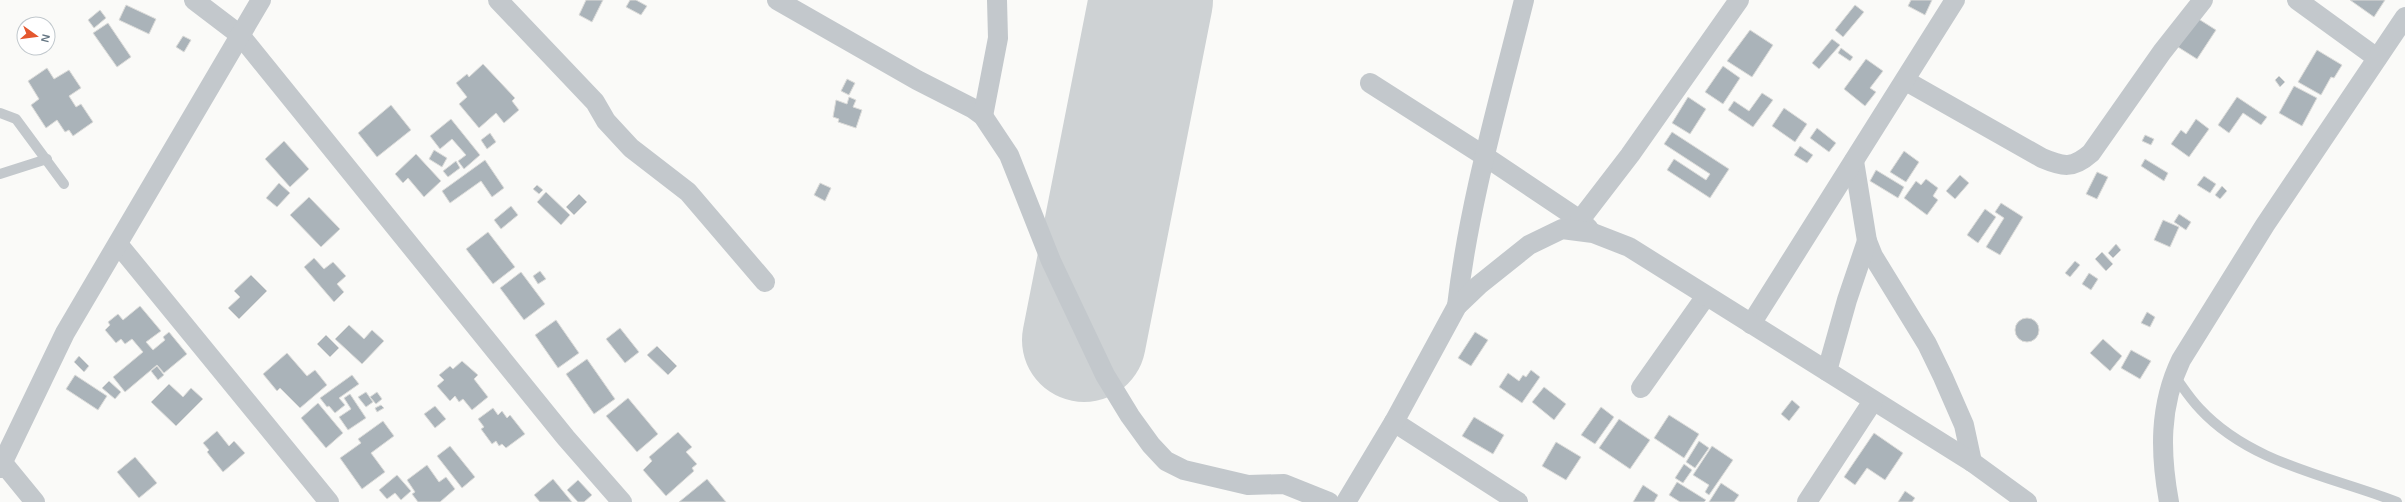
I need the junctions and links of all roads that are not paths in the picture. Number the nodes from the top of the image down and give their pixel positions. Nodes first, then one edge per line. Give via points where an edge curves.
1 (194, 0) edge
2 (262, 0) edge
3 (498, 0) edge
4 (777, 0) edge
5 (997, 0) edge
6 (1524, 0) edge
7 (1739, 0) edge
8 (1955, 0) edge
9 (2203, 0) edge
10 (2297, 0) edge
11 (2405, 17) edge
12 (240, 35) junction
13 (2377, 58) junction
14 (1906, 81) junction
15 (1370, 83) dead end
16 (0, 113) edge
17 (984, 116) junction
18 (1486, 157) junction
19 (48, 159) junction
20 (1854, 161) junction
21 (0, 174) edge
22 (64, 184) dead end
23 (1586, 227) junction
24 (1867, 241) junction
25 (118, 244) junction
26 (765, 282) dead end
27 (1706, 296) junction
28 (1457, 306) junction
29 (1751, 324) junction
30 (1827, 371) junction
31 (2174, 375) junction
32 (1641, 388) dead end
33 (1873, 401) junction
34 (1394, 422) junction
35 (1972, 462) junction
36 (1, 466) edge
37 (35, 502) edge
38 (329, 502) edge
39 (622, 502) edge
40 (1329, 502) edge
41 (1346, 502) edge
42 (1518, 502) edge
43 (1807, 502) edge
44 (2027, 502) edge
45 (2169, 502) edge
46 (2397, 502) edge

1 - 12 street
2 - 12 street
3 - 26 street via 594,102 606,121 632,148 688,192
4 - 17 street
5 - 17 street via 998,38
6 - 18 street
7 - 23 street via 1630,155
8 - 14 street
9 - 14 street via 2162,52 2091,153 2081,162 2068,166 2042,158
10 - 13 street
11 - 13 street
12 - 25 street
12 - 39 street via 566,438
13 - 31 street via 2265,225
14 - 20 street
15 - 18 street
16 - 19 lane via 16,119
17 - 40 street via 1009,155 1051,261 1105,375 1151,445 1166,460 1184,470 1248,485 1284,484
18 - 23 street
18 - 28 street via 1465,248
19 - 21 lane
19 - 22 lane
20 - 24 street
20 - 29 street
23 - 27 street via 1629,247
23 - 28 street via 1562,229 1529,245
24 - 30 street
24 - 35 street via 1873,256 1927,344 1943,377 1964,425
25 - 36 street via 65,333
25 - 38 street
27 - 29 street
27 - 32 street
28 - 34 street
29 - 30 street
30 - 33 street
31 - 45 street via 2162,430 2164,475
31 - 46 lane via 2200,409 2215,423 2259,452 2289,465
33 - 35 street
33 - 43 street
34 - 41 street
34 - 42 street
35 - 44 street
36 - 37 street

